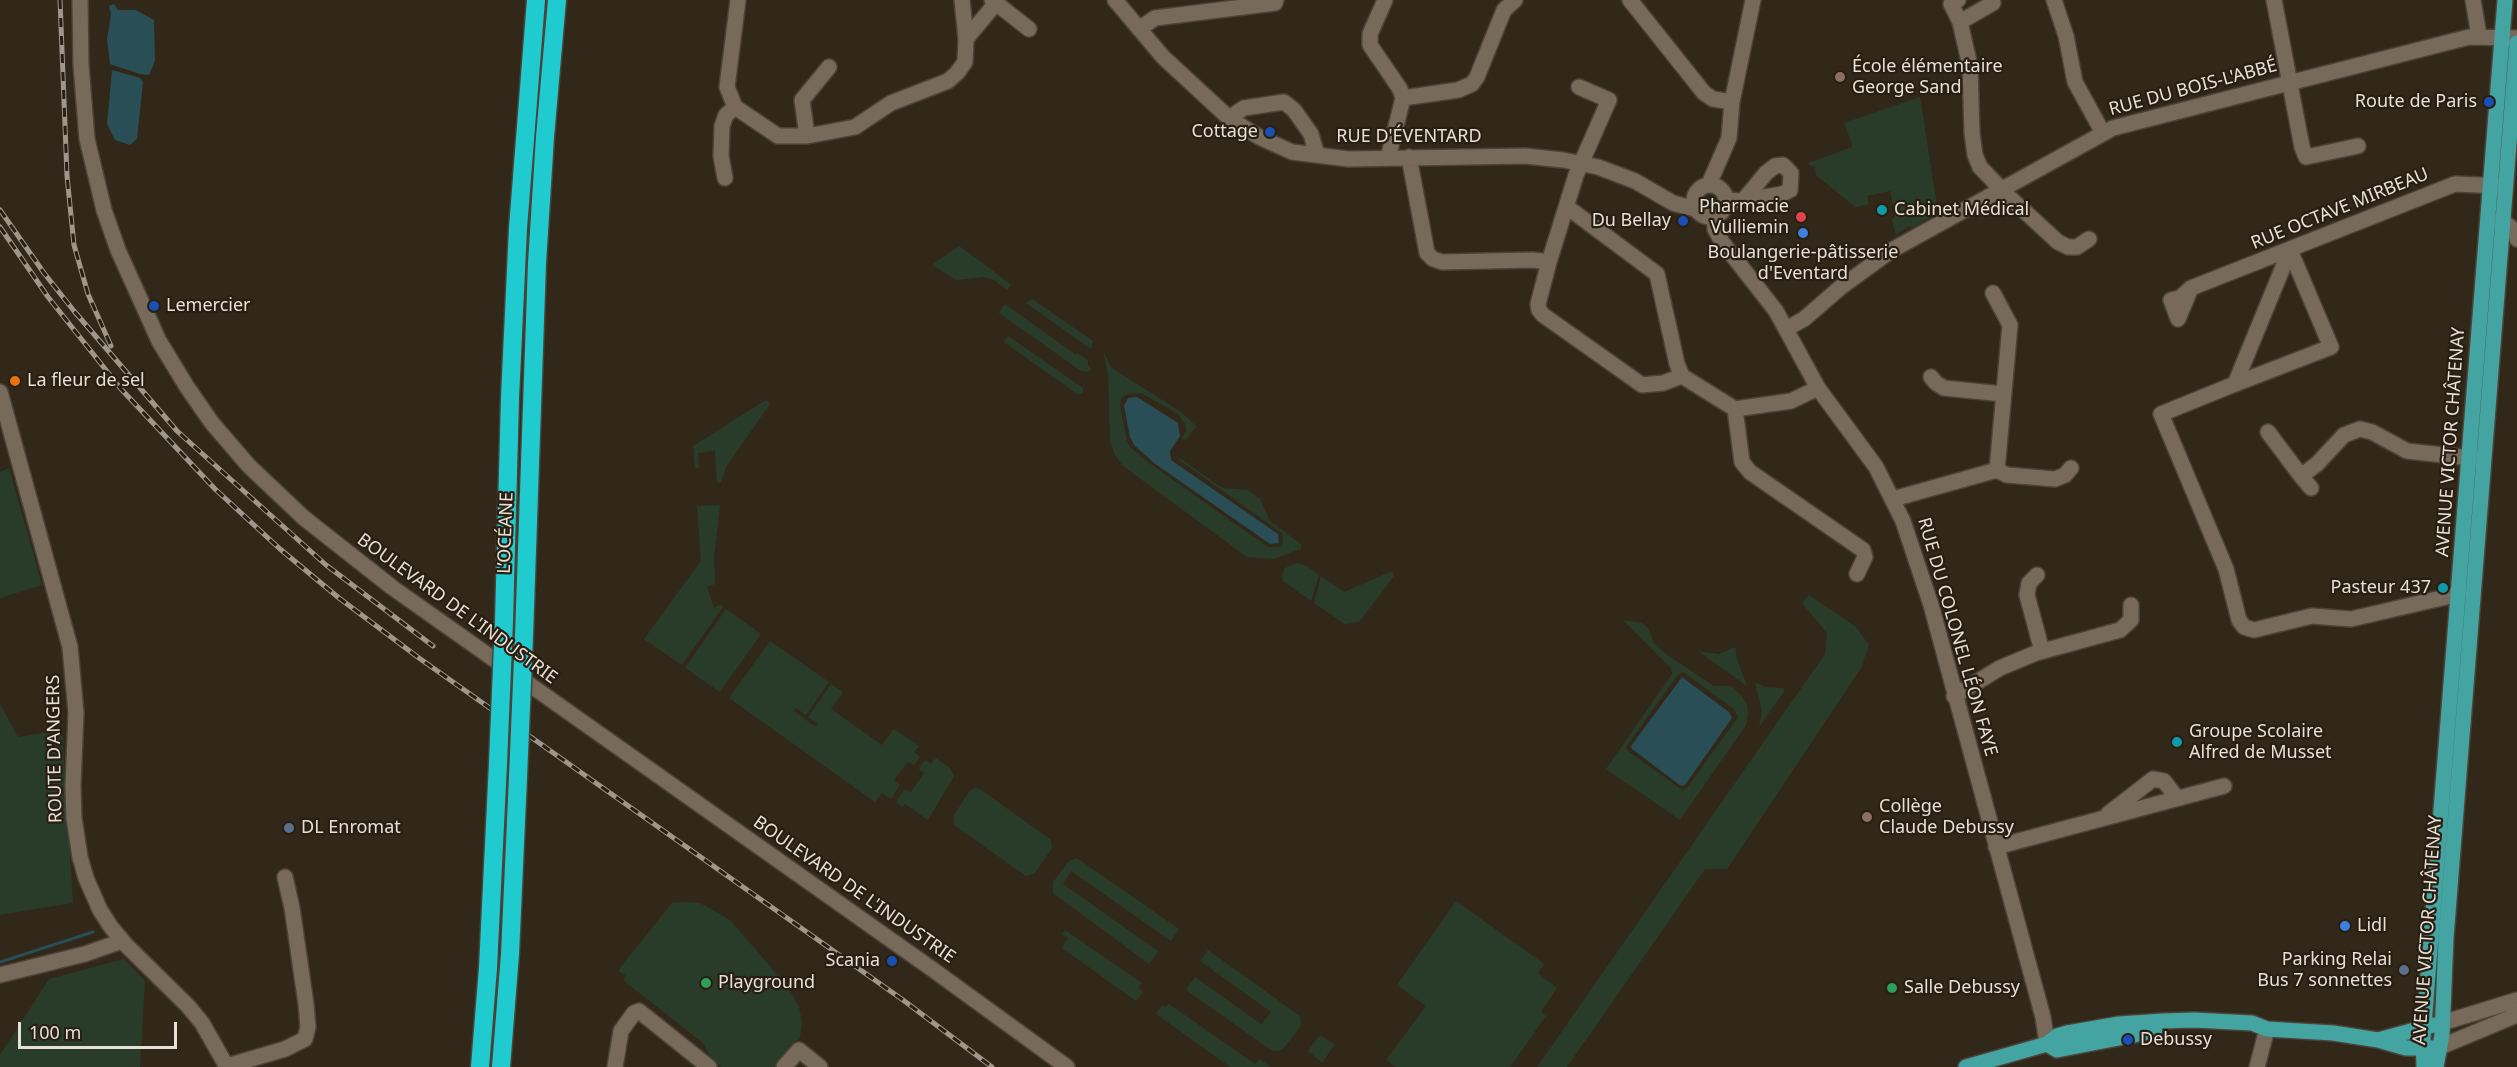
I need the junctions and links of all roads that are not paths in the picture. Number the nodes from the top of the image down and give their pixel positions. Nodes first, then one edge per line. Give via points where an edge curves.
1 (80, 0) edge
2 (536, 0) edge
3 (557, 0) edge
4 (738, 0) edge
5 (962, 0) edge
6 (1115, 0) edge
7 (1276, 0) edge
8 (1385, 0) edge
9 (1515, 0) edge
10 (1630, 0) edge
11 (1753, 0) edge
12 (1958, 0) edge
13 (1991, 0) edge
14 (2054, 0) edge
15 (2274, 0) edge
16 (2473, 0) edge
17 (2505, 0) edge
18 (994, 2) edge
19 (1960, 22) junction
20 (1029, 28) dead end
21 (1139, 29) junction
22 (2479, 36) junction
23 (2510, 38) edge
24 (966, 39) junction
25 (2517, 43) edge
26 (829, 67) dead end
27 (2290, 83) junction
28 (1579, 87) dead end
29 (1403, 98) junction
30 (1732, 102) junction
31 (735, 107) junction
32 (1229, 118) junction
33 (2103, 133) junction
34 (807, 136) junction
35 (2358, 146) dead end
36 (1317, 155) junction
37 (1409, 157) junction
38 (1388, 158) junction
39 (1582, 164) junction
40 (725, 178) dead end
41 (1709, 184) junction
42 (2489, 185) junction
43 (2505, 186) junction
44 (2001, 189) junction
45 (1726, 200) junction
46 (1743, 201) dead end
47 (1690, 204) junction
48 (1567, 207) junction
49 (1714, 216) junction
50 (2495, 221) junction
51 (2089, 239) dead end
52 (2517, 239) edge
53 (2290, 250) junction
54 (1549, 262) junction
55 (2191, 288) dead end
56 (1993, 293) dead end
57 (1786, 329) junction
58 (1682, 376) junction
59 (1932, 377) dead end
60 (2235, 384) junction
61 (1818, 388) junction
62 (0, 392) edge
63 (2003, 394) junction
64 (1735, 409) junction
65 (2268, 432) dead end
66 (2476, 459) junction
67 (2071, 468) dead end
68 (1997, 470) junction
69 (1893, 499) junction
70 (2470, 543) junction
71 (1857, 574) dead end
72 (2037, 575) dead end
73 (2459, 594) junction
74 (2131, 605) dead end
75 (2042, 651) junction
76 (1954, 696) junction
77 (2224, 786) dead end
78 (2177, 798) junction
79 (2104, 817) junction
80 (1996, 847) junction
81 (285, 877) dead end
82 (122, 941) junction
83 (0, 975) edge
84 (2517, 1000) edge
85 (2517, 1015) edge
86 (2442, 1023) junction
87 (2424, 1027) junction
88 (2267, 1029) junction
89 (2378, 1040) junction
90 (2048, 1044) junction
91 (2440, 1047) junction
92 (2423, 1049) junction
93 (227, 1066) edge
94 (480, 1067) edge
95 (501, 1067) edge
96 (615, 1067) edge
97 (710, 1067) edge
98 (784, 1067) edge
99 (820, 1067) edge
100 (1067, 1067) edge
101 (1966, 1067) edge
102 (2258, 1067) edge
103 (2424, 1067) edge
104 (2436, 1067) edge

1 - 100 street, BOULEVARD DE L'INDUSTRIE via 87,140 118,250 159,341 186,387 249,466 304,518 402,595
2 - 94 highway, L’OCÉANE, bridge via 510,398 498,763
3 - 95 highway, L’OCÉANE, bridge via 542,178 510,954
4 - 31 street via 727,87
5 - 24 street
6 - 21 street, RUE D'ÉVENTARD
7 - 21 street via 1155,18
8 - 29 street via 1370,34 1370,45
9 - 29 street via 1504,10 1472,84 1458,90
10 - 30 street via 1704,93
11 - 30 street
12 - 19 street via 1951,4
13 - 19 street via 1993,3
14 - 33 street via 2066,36 2074,82
15 - 27 street
16 - 22 street
17 - 23 main road, AVENUE VICTOR CHÂTENAY
18 - 20 street
18 - 24 street
19 - 44 street via 1971,78 1975,155 1980,167
21 - 32 street, RUE D'ÉVENTARD via 1163,57
22 - 23 street, RUE DU BOIS-L'ABBÉ
22 - 27 street, RUE DU BOIS-L'ABBÉ
23 - 42 main road, AVENUE VICTOR CHÂTENAY
24 - 34 street via 965,62 948,81 891,103 855,127
25 - 43 main road, AVENUE VICTOR CHÂTENAY
26 - 34 street via 802,100
27 - 33 street, RUE DU BOIS-L'ABBÉ via 2122,124
27 - 35 street via 2306,157
28 - 39 street via 1610,100
29 - 38 street
30 - 41 street via 1729,138
31 - 34 street via 778,136
31 - 40 street via 722,126
32 - 36 street, RUE D'ÉVENTARD via 1292,152
32 - 36 street via 1244,108 1284,102 1311,134
33 - 44 street, RUE DU BOIS-L'ABBÉ
36 - 38 street, RUE D'ÉVENTARD
37 - 38 street, RUE D'ÉVENTARD
37 - 39 street, RUE D'ÉVENTARD via 1525,156
37 - 54 street via 1427,253 1433,259
39 - 47 street, RUE D'ÉVENTARD via 1635,182 1673,203
39 - 48 street
41 - 45 street via 1721,188
41 - 47 street via 1698,189
42 - 43 street, RUE OCTAVE MIRBEAU
42 - 50 main road, AVENUE VICTOR CHÂTENAY
42 - 53 street, RUE OCTAVE MIRBEAU via 2455,184
43 - 50 main road, AVENUE VICTOR CHÂTENAY
44 - 51 street via 2062,245 2077,247
44 - 57 street, RUE DU BOIS-L'ABBÉ via 1892,250
45 - 46 street
45 - 49 street via 1722,212
47 - 49 street via 1702,215
48 - 54 street
48 - 58 street via 1657,274
49 - 57 street, RUE DU COLONEL LÉON FAYE via 1722,243
50 - 52 street via 2515,231
50 - 66 main road, AVENUE VICTOR CHÂTENAY
53 - 55 street, RUE OCTAVE MIRBEAU
53 - 60 street
53 - 60 street via 2331,347
54 - 58 street via 1538,304 1543,315 1642,385
56 - 63 street via 2010,325
57 - 61 street, RUE DU COLONEL LÉON FAYE
58 - 64 street
59 - 63 street via 1944,388
60 - 73 street via 2161,414 2226,569 2244,627 2254,630 2312,616 2351,619
61 - 64 street via 1791,401
61 - 69 street, RUE DU COLONEL LÉON FAYE via 1857,438
62 - 82 street, ROUTE D'ANGERS via 70,647 76,713 73,786 80,857 100,910
63 - 68 street
64 - 71 street via 1742,462 1750,472 1863,550 1865,557
65 - 66 street via 2306,482 2344,435 2360,429 2407,451
66 - 70 main road, AVENUE VICTOR CHÂTENAY
67 - 68 street via 2055,478 2007,475
68 - 69 street
69 - 76 street, RUE DU COLONEL LÉON FAYE via 1928,594
70 - 73 main road, AVENUE VICTOR CHÂTENAY
70 - 86 main road, AVENUE VICTOR CHÂTENAY
72 - 75 street via 2029,583 2027,595
73 - 87 main road, AVENUE VICTOR CHÂTENAY
74 - 75 street via 2131,620 2120,630
75 - 76 street via 2001,668
76 - 80 street, RUE DU COLONEL LÉON FAYE
77 - 78 street
78 - 79 street
78 - 79 street via 2164,781 2153,779
79 - 80 street
80 - 90 street, RUE DU COLONEL LÉON FAYE
81 - 93 street via 306,1004 305,1039
82 - 83 street
82 - 93 street, ROUTE D'ANGERS via 188,1006
84 - 86 street
85 - 91 street
86 - 87 main road
86 - 91 main road, AVENUE VICTOR CHÂTENAY
87 - 89 main road
87 - 92 main road, AVENUE VICTOR CHÂTENAY
88 - 89 main road
88 - 90 main road via 2162,1029 2057,1050
88 - 102 street
89 - 92 main road
90 - 101 main road
91 - 92 main road
91 - 104 main road, AVENUE VICTOR CHÂTENAY
92 - 103 main road, AVENUE VICTOR CHÂTENAY
96 - 97 street via 621,1031 639,1011
98 - 99 street via 799,1050

